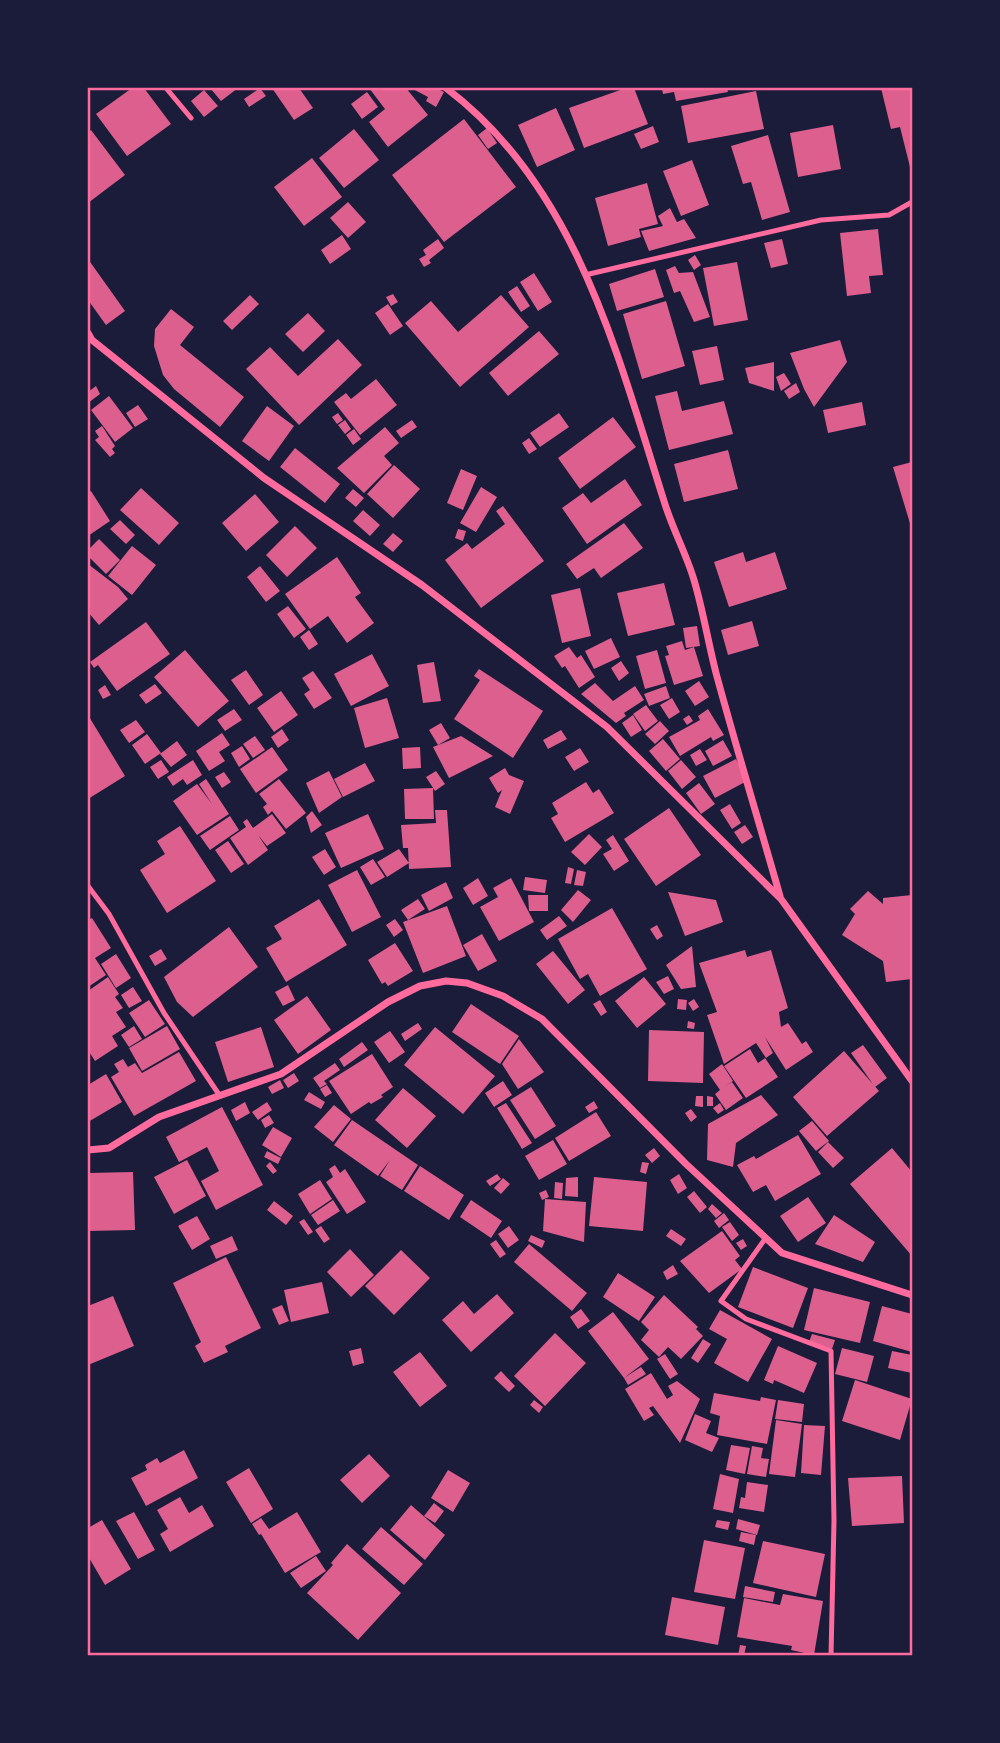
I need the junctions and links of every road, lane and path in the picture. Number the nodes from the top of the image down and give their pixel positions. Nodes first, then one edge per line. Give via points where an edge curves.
1 (166, 88) edge
2 (446, 88) edge
3 (191, 118) dead end
4 (912, 202) edge
5 (585, 275) junction
6 (88, 333) edge
7 (88, 887) edge
8 (781, 899) junction
9 (912, 1081) edge
10 (220, 1096) junction
11 (88, 1150) edge
12 (765, 1239) junction
13 (912, 1295) edge
14 (831, 1656) edge

1 - 3 lane
2 - 5 street via 470,106 530,176
4 - 5 lane via 889,215 821,220
5 - 8 street via 609,328 694,580
6 - 8 street via 264,478 422,585 607,727
7 - 10 lane
8 - 9 street
10 - 11 street via 159,1117 109,1148
10 - 12 street via 281,1074 419,986 467,983 503,996 542,1019
12 - 13 street via 782,1254
12 - 14 lane via 722,1301 746,1319 831,1352

